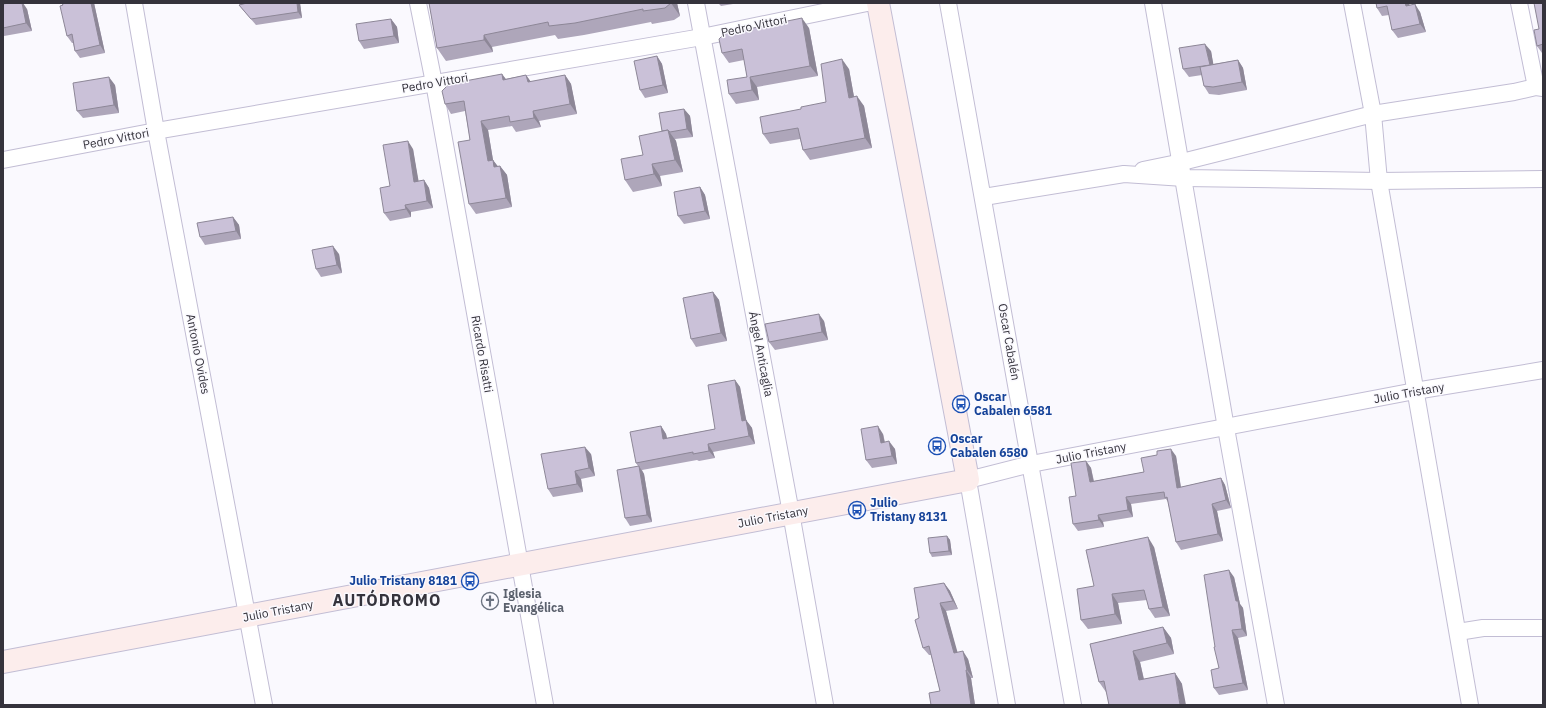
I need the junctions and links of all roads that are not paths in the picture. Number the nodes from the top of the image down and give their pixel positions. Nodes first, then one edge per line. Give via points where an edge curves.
1 (134, 3) edge
2 (418, 3) edge
3 (696, 3) edge
4 (867, 3) edge
5 (878, 3) edge
6 (948, 3) edge
7 (1153, 3) edge
8 (1352, 3) edge
9 (1519, 3) edge
10 (702, 37) junction
11 (434, 83) junction
12 (1539, 88) edge
13 (1373, 114) junction
14 (156, 131) junction
15 (3, 160) edge
16 (1182, 162) junction
17 (1124, 174) junction
18 (1184, 178) junction
19 (1543, 179) edge
20 (1380, 181) junction
21 (984, 197) junction
22 (1543, 370) edge
23 (1415, 391) junction
24 (1226, 428) junction
25 (1030, 464) junction
26 (968, 480) junction
27 (791, 513) junction
28 (519, 564) junction
29 (247, 616) junction
30 (1543, 628) edge
31 (1458, 632) junction
32 (3, 662) edge
33 (264, 705) edge
34 (545, 705) edge
35 (825, 705) edge
36 (1007, 705) edge
37 (1073, 705) edge
38 (1276, 705) edge
39 (1470, 705) edge

1 - 14 street, Antonio Ovides
2 - 11 street, Ricardo Risatti
3 - 10 street, Ángel Anticaglia
4 - 10 street, Pedro Vittori
5 - 26 main road
6 - 21 street, Oscar Cabalén
7 - 16 street
8 - 13 street
9 - 12 street
10 - 11 street, Pedro Vittori
10 - 27 street, Ángel Anticaglia
11 - 14 street, Pedro Vittori
11 - 28 street, Ricardo Risatti
12 - 13 street
13 - 16 street
13 - 20 street
14 - 15 street, Pedro Vittori
14 - 29 street, Antonio Ovides
16 - 17 street
16 - 18 street
17 - 18 street
17 - 21 street
18 - 20 street
18 - 24 street
19 - 20 street
20 - 23 street
21 - 25 street, Oscar Cabalén
22 - 23 street, Julio Tristany
23 - 24 street, Julio Tristany
23 - 31 street
24 - 25 street, Julio Tristany
24 - 38 street
25 - 26 street, Julio Tristany
25 - 37 street, Oscar Cabalén
26 - 27 main road, Julio Tristany
26 - 36 street
27 - 28 main road, Julio Tristany
27 - 35 street, Ángel Anticaglia
28 - 29 main road, Julio Tristany
28 - 34 street, Ricardo Risatti
29 - 32 main road, Julio Tristany
29 - 33 street, Antonio Ovides
30 - 31 street via 1483,628
31 - 39 street

